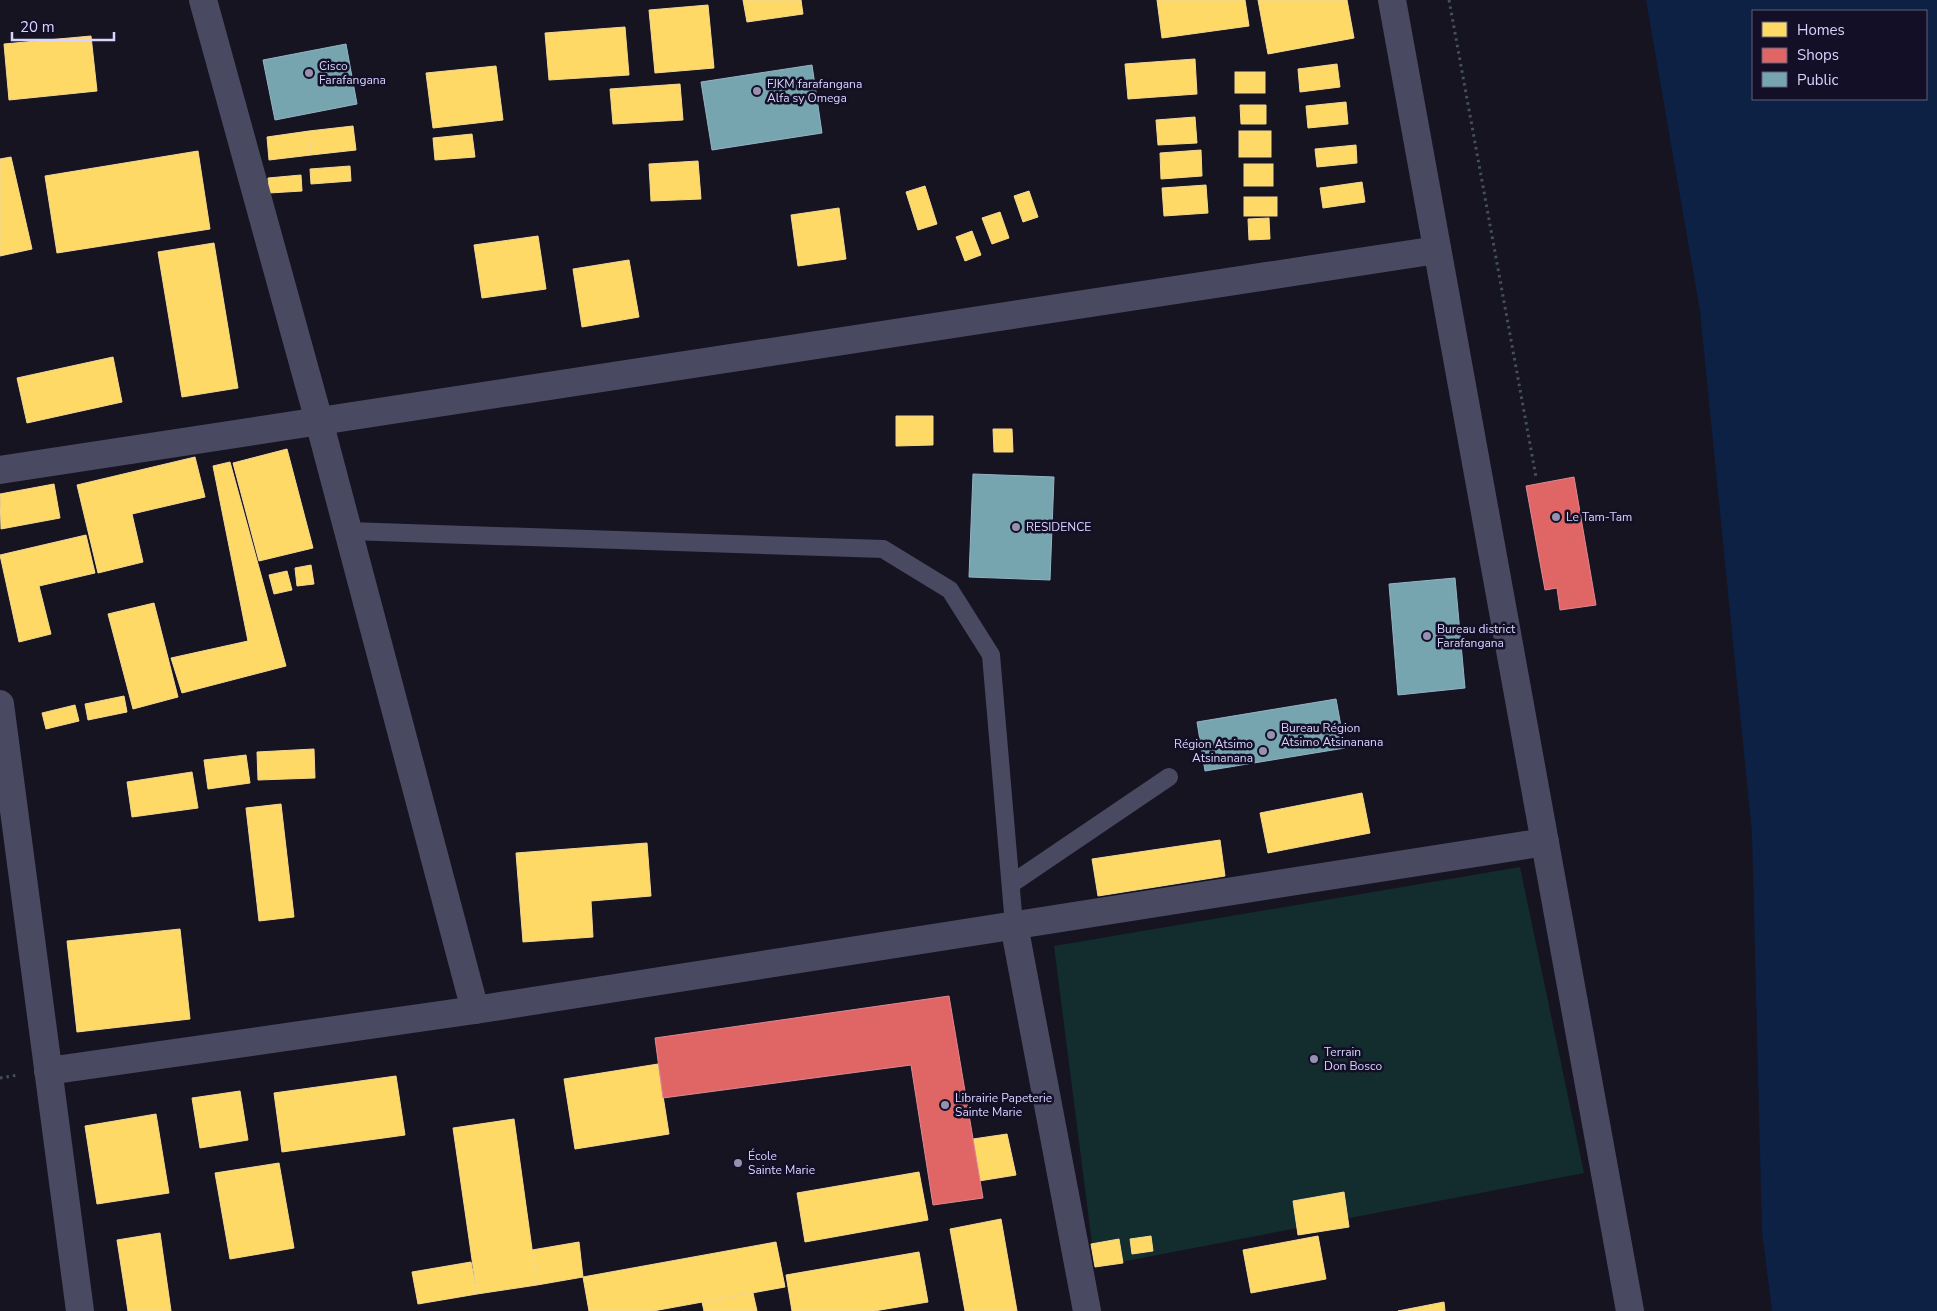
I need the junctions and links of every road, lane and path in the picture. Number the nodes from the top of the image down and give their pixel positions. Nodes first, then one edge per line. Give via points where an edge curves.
1 (203, 0) edge
2 (1392, 0) edge
3 (1449, 0) edge
4 (1437, 250) junction
5 (319, 421) junction
6 (0, 470) edge
7 (1536, 477) dead end
8 (349, 531) junction
9 (0, 704) edge
10 (1169, 777) dead end
11 (1544, 842) junction
12 (1010, 884) junction
13 (1014, 925) junction
14 (475, 1010) junction
15 (48, 1071) junction
16 (80, 1311) edge
17 (1086, 1311) edge
18 (1630, 1311) edge

1 - 5 street
2 - 4 street
3 - 7 path
4 - 5 street
4 - 11 street
5 - 6 street
5 - 8 street
8 - 12 lane via 884,549 950,590 991,655
8 - 14 street
9 - 15 street
10 - 12 lane
11 - 13 street
11 - 18 street
12 - 13 lane
13 - 14 street
13 - 17 street
14 - 15 street
15 - 16 street

